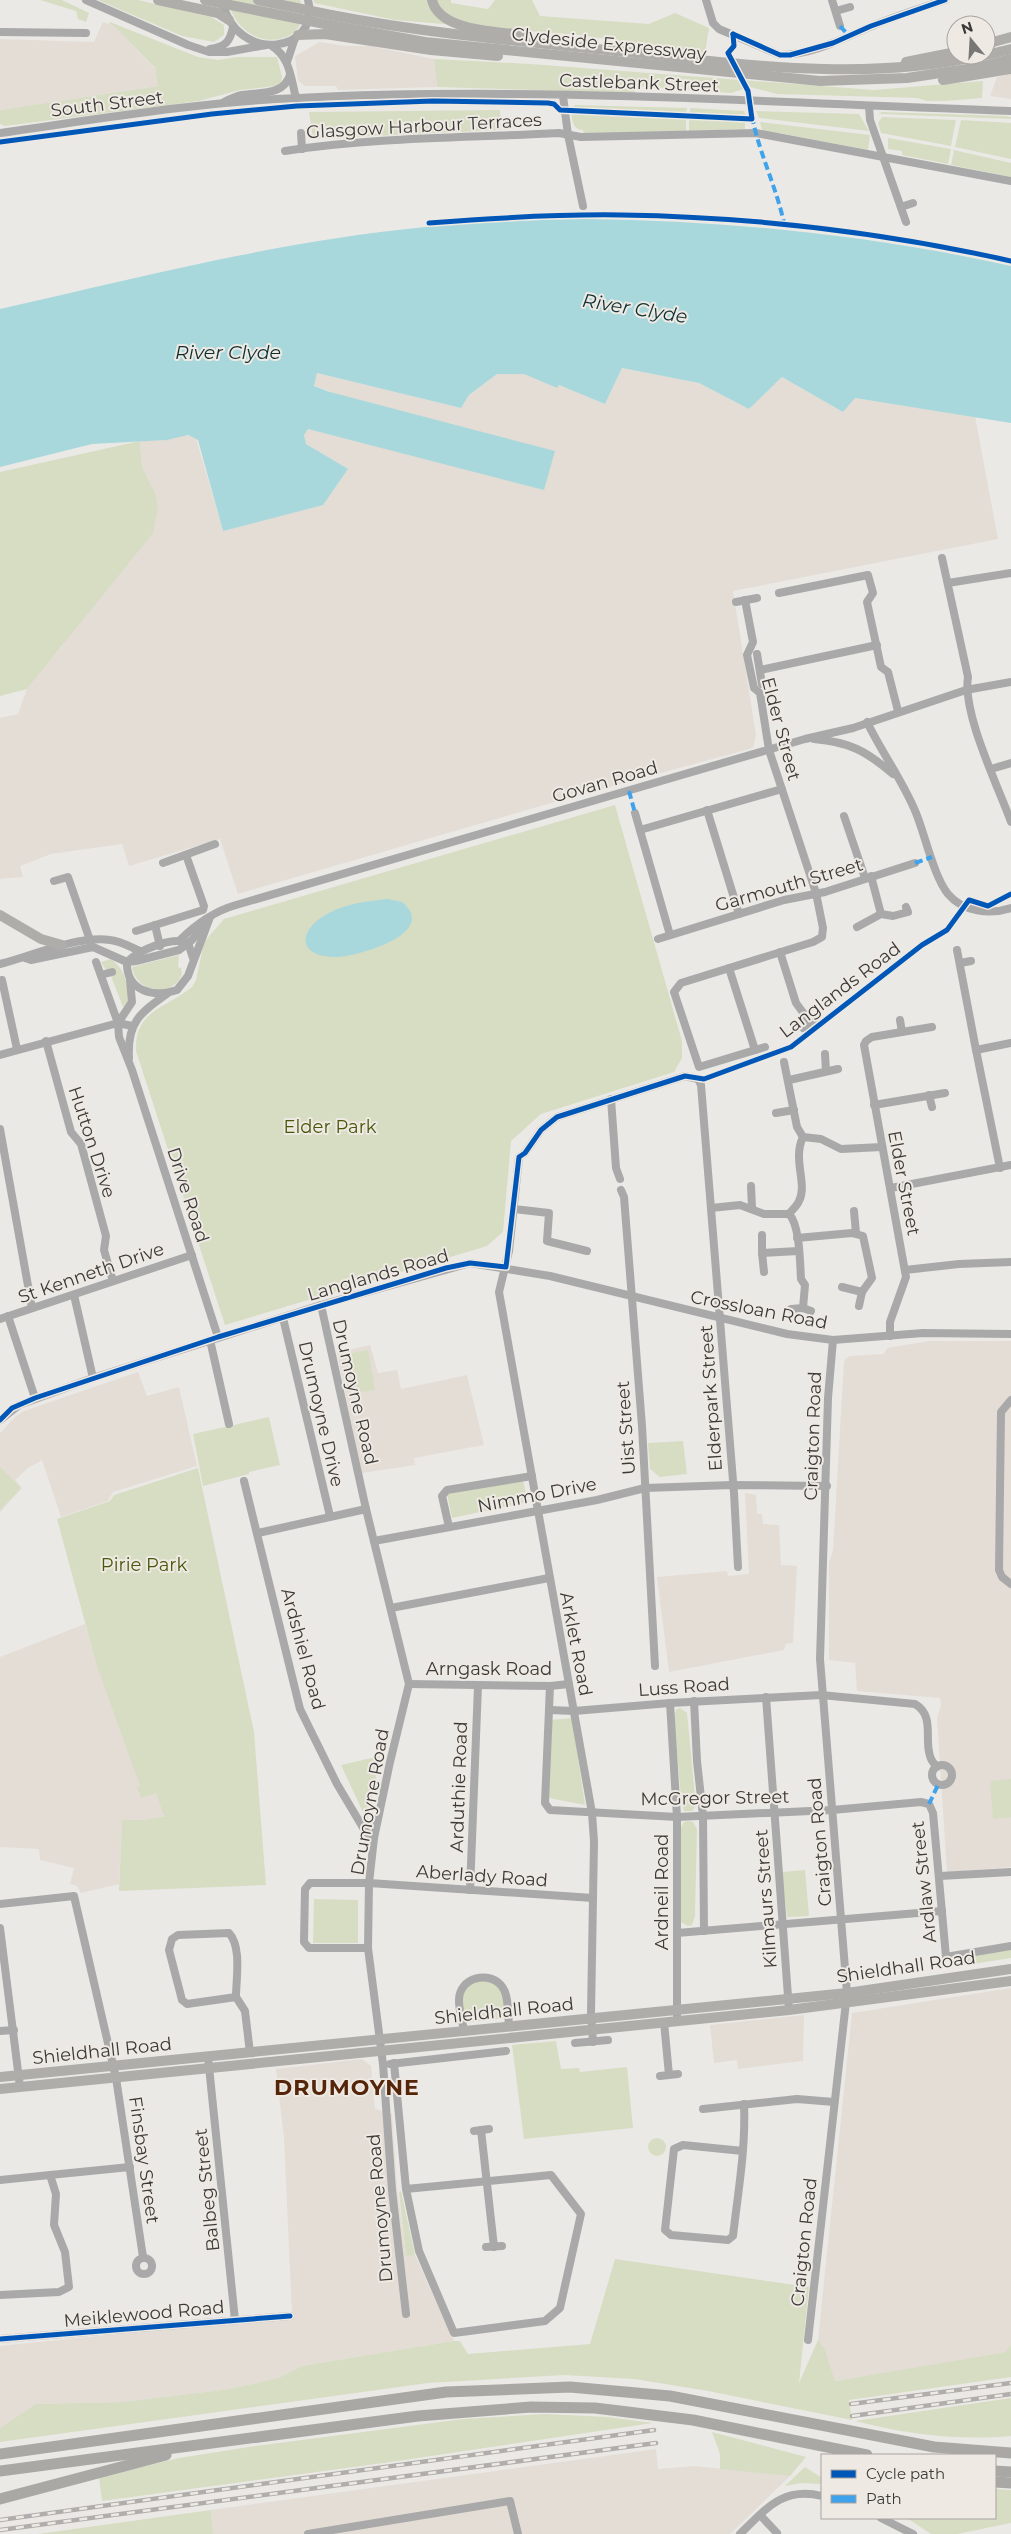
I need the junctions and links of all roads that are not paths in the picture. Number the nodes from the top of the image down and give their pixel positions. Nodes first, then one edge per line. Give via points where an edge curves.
1 (86, 0) edge
2 (158, 0) edge
3 (205, 0) edge
4 (222, 0) edge
5 (258, 0) edge
6 (308, 0) edge
7 (432, 0) edge
8 (706, 0) edge
9 (832, 0) edge
10 (945, 0) edge
11 (850, 7) dead end
12 (836, 11) junction
13 (331, 20) junction
14 (231, 24) junction
15 (840, 26) dead end
16 (0, 32) edge
17 (86, 32) dead end
18 (297, 36) junction
19 (1011, 37) edge
20 (996, 41) edge
21 (269, 45) junction
22 (1011, 48) edge
23 (203, 50) junction
24 (996, 52) edge
25 (644, 54) junction
26 (946, 54) edge
27 (594, 59) junction
28 (1011, 59) edge
29 (287, 62) junction
30 (946, 62) edge
31 (1011, 69) edge
32 (848, 71) junction
33 (290, 75) junction
34 (820, 81) junction
35 (563, 96) junction
36 (296, 98) junction
37 (217, 105) junction
38 (869, 106) junction
39 (1011, 111) edge
40 (0, 133) edge
41 (301, 133) dead end
42 (568, 135) junction
43 (302, 149) junction
44 (285, 151) dead end
45 (884, 157) junction
46 (1011, 181) edge
47 (913, 203) dead end
48 (583, 206) dead end
49 (901, 207) junction
50 (906, 222) dead end
51 (942, 558) dead end
52 (1011, 573) edge
53 (948, 584) junction
54 (779, 593) dead end
55 (757, 598) dead end
56 (745, 600) junction
57 (736, 602) dead end
58 (877, 645) junction
59 (757, 654) dead end
60 (760, 670) junction
61 (1011, 682) edge
62 (762, 684) dead end
63 (966, 690) junction
64 (898, 711) junction
65 (867, 722) junction
66 (805, 739) junction
67 (769, 750) junction
68 (1011, 763) edge
69 (991, 769) junction
70 (896, 776) junction
71 (782, 789) junction
72 (708, 810) junction
73 (635, 813) dead end
74 (844, 816) dead end
75 (1011, 822) edge
76 (640, 830) junction
77 (215, 844) dead end
78 (186, 855) junction
79 (163, 863) dead end
80 (915, 863) dead end
81 (868, 877) junction
82 (54, 881) dead end
83 (816, 893) junction
84 (906, 907) dead end
85 (1011, 908) edge
86 (738, 914) junction
87 (881, 914) junction
88 (0, 915) edge
89 (210, 917) junction
90 (155, 926) junction
91 (857, 927) dead end
92 (136, 931) dead end
93 (670, 935) junction
94 (658, 939) dead end
95 (180, 940) junction
96 (188, 943) junction
97 (91, 944) junction
98 (62, 945) junction
99 (160, 946) junction
100 (957, 950) dead end
101 (140, 951) junction
102 (780, 952) junction
103 (25, 958) junction
104 (193, 958) junction
105 (971, 961) dead end
106 (96, 962) dead end
107 (127, 962) junction
108 (960, 963) junction
109 (0, 964) edge
110 (729, 968) junction
111 (112, 972) dead end
112 (101, 975) junction
113 (2, 980) dead end
114 (130, 980) junction
115 (169, 993) junction
116 (818, 1016) dead end
117 (900, 1020) dead end
118 (810, 1022) junction
119 (118, 1023) junction
120 (132, 1026) junction
121 (932, 1026) dead end
122 (803, 1028) dead end
123 (902, 1032) junction
124 (46, 1041) junction
125 (1011, 1043) edge
126 (765, 1047) dead end
127 (17, 1049) junction
128 (755, 1050) junction
129 (976, 1050) junction
130 (825, 1054) dead end
131 (0, 1055) edge
132 (130, 1062) junction
133 (784, 1062) dead end
134 (838, 1069) dead end
135 (826, 1071) junction
136 (789, 1080) junction
137 (945, 1093) dead end
138 (929, 1095) junction
139 (611, 1099) junction
140 (874, 1105) junction
141 (932, 1107) dead end
142 (794, 1110) junction
143 (776, 1112) dead end
144 (0, 1129) edge
145 (803, 1137) junction
146 (882, 1146) junction
147 (1011, 1165) edge
148 (1000, 1168) junction
149 (620, 1179) dead end
150 (751, 1186) dead end
151 (891, 1188) junction
152 (621, 1190) dead end
153 (711, 1208) junction
154 (752, 1208) junction
155 (514, 1209) junction
156 (854, 1211) dead end
157 (789, 1214) junction
158 (856, 1234) junction
159 (762, 1235) dead end
160 (797, 1238) junction
161 (586, 1251) dead end
162 (798, 1251) junction
163 (192, 1254) junction
164 (762, 1254) junction
165 (1011, 1262) edge
166 (506, 1267) junction
167 (906, 1270) junction
168 (764, 1272) dead end
169 (113, 1281) junction
170 (842, 1287) dead end
171 (862, 1292) junction
172 (74, 1295) junction
173 (631, 1297) junction
174 (321, 1305) junction
175 (859, 1306) dead end
176 (32, 1308) junction
177 (802, 1308) junction
178 (791, 1309) dead end
179 (811, 1311) dead end
180 (4, 1318) edge
181 (282, 1318) junction
182 (720, 1319) junction
183 (1011, 1334) edge
184 (890, 1336) junction
185 (218, 1337) junction
186 (210, 1340) junction
187 (833, 1340) junction
188 (93, 1378) junction
189 (35, 1398) junction
190 (1011, 1400) edge
191 (0, 1420) edge
192 (230, 1424) dead end
193 (532, 1476) junction
194 (244, 1481) dead end
195 (732, 1485) junction
196 (826, 1486) junction
197 (645, 1488) junction
198 (366, 1509) junction
199 (538, 1511) junction
200 (330, 1516) junction
201 (449, 1527) junction
202 (258, 1533) junction
203 (374, 1540) junction
204 (738, 1567) dead end
205 (549, 1578) junction
206 (1011, 1584) edge
207 (391, 1608) junction
208 (655, 1666) dead end
209 (409, 1684) junction
210 (569, 1684) junction
211 (478, 1686) junction
212 (550, 1686) junction
213 (821, 1695) junction
214 (766, 1697) junction
215 (694, 1701) junction
216 (670, 1703) junction
217 (550, 1710) junction
218 (574, 1711) junction
219 (936, 1767) dead end
220 (929, 1804) joint
221 (832, 1810) junction
222 (592, 1813) junction
223 (775, 1813) junction
224 (703, 1816) junction
225 (677, 1817) junction
226 (374, 1838) junction
227 (1011, 1872) edge
228 (940, 1876) junction
229 (370, 1883) junction
230 (470, 1890) junction
231 (593, 1898) junction
232 (0, 1904) edge
233 (942, 1911) junction
234 (842, 1919) junction
235 (784, 1924) junction
236 (0, 1928) edge
237 (704, 1931) junction
238 (677, 1933) junction
239 (1011, 1946) edge
240 (368, 1948) junction
241 (1011, 1968) edge
242 (947, 1978) junction
243 (1011, 1981) edge
244 (948, 1990) junction
245 (236, 1998) junction
246 (846, 1998) junction
247 (788, 1999) junction
248 (675, 2010) junction
249 (789, 2010) junction
250 (591, 2018) junction
251 (677, 2021) junction
252 (664, 2022) junction
253 (509, 2027) junction
254 (14, 2030) junction
255 (592, 2030) junction
256 (0, 2031) edge
257 (464, 2032) junction
258 (379, 2040) junction
259 (608, 2040) dead end
260 (593, 2042) junction
261 (575, 2044) dead end
262 (380, 2050) junction
263 (506, 2051) dead end
264 (250, 2053) junction
265 (208, 2057) junction
266 (394, 2063) junction
267 (383, 2064) junction
268 (113, 2067) junction
269 (210, 2068) junction
270 (18, 2076) junction
271 (660, 2076) dead end
272 (0, 2077) edge
273 (116, 2078) junction
274 (20, 2087) junction
275 (0, 2089) edge
276 (834, 2102) junction
277 (744, 2104) junction
278 (708, 2106) dead end
279 (481, 2130) dead end
280 (743, 2151) junction
281 (130, 2166) junction
282 (50, 2175) junction
283 (0, 2180) edge
284 (486, 2181) junction
285 (406, 2189) junction
286 (494, 2247) dead end
287 (143, 2257) dead end
288 (0, 2296) edge
289 (406, 2314) dead end
290 (290, 2316) dead end
291 (235, 2320) junction
292 (0, 2340) edge
293 (808, 2340) dead end
294 (765, 2434) junction
295 (219, 2443) junction
296 (1011, 2445) edge
297 (934, 2447) junction
298 (1011, 2453) edge
299 (0, 2454) edge
300 (831, 2454) edge
301 (862, 2454) edge
302 (0, 2471) edge
303 (996, 2471) edge
304 (1011, 2472) edge
305 (996, 2482) edge
306 (1011, 2484) edge
307 (821, 2496) edge
308 (0, 2499) edge
309 (760, 2515) junction
310 (883, 2519) edge
311 (777, 2533) dead end
312 (907, 2533) edge
313 (308, 2534) edge
314 (518, 2534) edge
315 (740, 2534) edge

1 - 23 street
2 - 14 main road via 218,13
3 - 13 main road, Clydeside Expressway, bridge
4 - 14 street
5 - 13 main road, Clydeside Expressway, bridge
6 - 18 street via 308,18
7 - 25 main road via 442,16 468,27 614,46
8 - 10 street via 713,23 719,29 780,55 834,43
9 - 12 street
11 - 12 street
12 - 15 street
13 - 25 main road, Clydeside Expressway
13 - 27 main road, Clydeside Expressway via 425,42
14 - 21 street via 248,39
14 - 23 street via 231,37 225,45
16 - 17 street
18 - 21 street via 287,43
18 - 27 main road via 325,34 431,50 563,62
18 - 29 street
19 - 20 main road
21 - 23 street via 220,52
21 - 29 street
22 - 24 main road, Clydeside Expressway
25 - 32 main road, Clydeside Expressway
26 - 32 main road
27 - 34 main road, Clydeside Expressway
28 - 34 main road, Clydeside Expressway via 907,78
29 - 33 street
30 - 32 main road, Clydeside Expressway via 902,69
31 - 34 main road via 895,86 844,86
33 - 36 street
33 - 37 street, South Street via 286,85 279,90 240,95
35 - 36 street, Castlebank Street via 446,94
35 - 38 street, Castlebank Street
35 - 42 street
36 - 37 street, South Street
37 - 40 street, South Street
38 - 39 street, Castlebank Street
38 - 45 street via 870,120
41 - 43 street
42 - 43 street, Glasgow Harbour Terraces via 409,140
42 - 45 street, Glasgow Harbour Terraces via 756,134
42 - 48 street
43 - 44 street, Glasgow Harbour Terraces
45 - 46 street, Glasgow Harbour Terraces
45 - 49 street
47 - 49 street
49 - 50 street
51 - 53 street
52 - 53 street
53 - 63 street via 968,676
54 - 58 street via 868,575 872,593 867,602
55 - 56 street
56 - 57 street
56 - 67 street, Elder Street via 753,642 747,655 754,688 760,693
58 - 60 street
58 - 64 street via 881,667 888,672
59 - 60 street, Elder Street
60 - 62 street, Elder Street
61 - 63 street, Govan Road
63 - 64 street, Govan Road
63 - 69 street
64 - 65 street, Govan Road
65 - 66 street, Govan Road
65 - 70 street
66 - 67 street, Govan Road
66 - 70 street via 857,747
67 - 71 street, Elder Street
67 - 89 street, Govan Road via 236,905
68 - 69 street
69 - 75 street
70 - 85 street via 916,812 947,894 964,907 977,911
71 - 72 street
71 - 83 street, Elder Street
72 - 76 street
72 - 86 street
73 - 76 street
74 - 81 street
76 - 93 street
77 - 78 street
78 - 79 street
78 - 90 street via 203,910
80 - 81 street, Garmouth Street
81 - 83 street, Garmouth Street
81 - 87 street
82 - 97 street via 68,876
83 - 86 street, Garmouth Street
83 - 102 street, Elder Street via 822,937
84 - 87 street via 908,912 893,916
86 - 93 street, Garmouth Street
87 - 91 street
88 - 98 main road via 41,939
89 - 95 street, Govan Road
89 - 96 street, Govan Road
89 - 104 street
90 - 92 street
90 - 99 street
93 - 94 street, Garmouth Street
95 - 96 street
95 - 99 street
96 - 104 street
96 - 107 street, Govan Road via 178,950
97 - 98 street
97 - 101 street via 110,940
97 - 103 street via 32,960
97 - 107 street
98 - 103 street
99 - 101 street
100 - 108 street
101 - 107 street
102 - 110 street
102 - 118 street via 796,1003
103 - 109 street
104 - 115 street via 183,984
105 - 108 street
106 - 112 street, Drive Road
107 - 114 street
108 - 129 street
110 - 128 street
110 - 128 street via 676,986 675,997 699,1067
111 - 112 street
112 - 119 street, Drive Road
113 - 127 street
114 - 115 street via 146,992
114 - 119 street via 132,1002
115 - 120 street
116 - 118 street
117 - 123 street
118 - 122 street
119 - 120 street
119 - 124 street
119 - 132 street, Drive Road via 119,1037
120 - 132 street, Drive Road via 128,1043
121 - 123 street
123 - 140 street, Elder Street via 872,1037 864,1045
124 - 127 street
124 - 169 street, Hutton Drive via 71,1132 81,1144 106,1236 104,1250
125 - 129 street
126 - 128 street
127 - 131 street
129 - 148 street
130 - 135 street
132 - 163 street, Drive Road
133 - 136 street
134 - 135 street
135 - 136 street
136 - 142 street
137 - 138 street
138 - 140 street
138 - 141 street
139 - 149 street via 616,1168
139 - 153 street, Elderpark Street via 685,1076 698,1079
139 - 155 street via 557,1117 541,1130 519,1157
140 - 146 street, Elder Street
142 - 143 street
142 - 145 street via 797,1127
144 - 176 street
145 - 146 street via 821,1139 841,1149
145 - 157 street via 798,1154 800,1201
146 - 151 street, Elder Street
147 - 148 street
148 - 151 street
150 - 154 street
151 - 167 street, Elder Street
152 - 173 street, Uist Street
153 - 154 street via 740,1205
153 - 182 street, Elderpark Street
154 - 157 street via 764,1214
155 - 161 street via 549,1213 547,1241
155 - 166 street
156 - 158 street
157 - 160 street via 795,1223
158 - 160 street
158 - 171 street via 863,1236 865,1241 872,1278
159 - 164 street
160 - 162 street
162 - 164 street
162 - 177 street via 801,1279 805,1285
163 - 169 street, St Kenneth Drive
163 - 185 street, Drive Road
164 - 168 street
165 - 167 street
166 - 173 street, Crossloan Road
166 - 174 street, Langlands Road via 470,1263
166 - 193 street, Arklet Road via 500,1278 499,1292
167 - 184 street, Elder Street via 902,1293 890,1322
169 - 172 street, St Kenneth Drive
170 - 171 street
171 - 175 street
172 - 176 street, St Kenneth Drive
172 - 188 street
173 - 182 street, Crossloan Road
173 - 197 street, Uist Street
174 - 181 street, Langlands Road
174 - 198 street, Drumoyne Road
176 - 180 street, St Kenneth Drive
177 - 178 street
177 - 179 street
180 - 189 street
181 - 185 street, Langlands Road
181 - 200 street, Drumoyne Drive
182 - 187 street, Crossloan Road via 787,1334
182 - 195 street, Elderpark Street
183 - 184 street, Crossloan Road
184 - 187 street, Crossloan Road
185 - 186 street, Langlands Road
186 - 188 street, Langlands Road
186 - 192 street
187 - 196 street, Craigton Road
188 - 189 street, Langlands Road
189 - 191 street, Langlands Road via 12,1408
190 - 206 street via 1001,1412 999,1496 1000,1570 1002,1577
193 - 199 street, Arklet Road
193 - 201 street via 447,1490 442,1496
194 - 202 street, Ardshiel Road
195 - 196 street, Nimmo Drive
195 - 197 street, Nimmo Drive
195 - 204 street, Elderpark Street
196 - 213 street, Craigton Road
197 - 199 street, Nimmo Drive
197 - 208 street, Uist Street
198 - 200 street
198 - 203 street, Drumoyne Road
199 - 201 street, Nimmo Drive
199 - 205 street, Arklet Road
200 - 202 street
201 - 203 street, Nimmo Drive
202 - 226 street, Ardshiel Road via 300,1709 337,1784 365,1831
203 - 207 street, Drumoyne Road
205 - 207 street
205 - 210 street, Arklet Road
207 - 209 street, Drumoyne Road
209 - 211 street, Arngask Road
209 - 226 street, Drumoyne Road
210 - 212 street, Arngask Road
210 - 218 street, Arklet Road
211 - 212 street, Arngask Road
211 - 230 street, Arduthie Road
212 - 217 street, McGregor Street
213 - 214 street, Luss Road
213 - 219 street, Luss Road via 916,1704 923,1708 927,1716 930,1757
213 - 221 street, Craigton Road
214 - 215 street, Luss Road
214 - 223 street, Kilmaurs Street
215 - 216 street, Luss Road
215 - 224 street
216 - 218 street, Luss Road
216 - 225 street, Ardneil Road
217 - 218 street, Luss Road
217 - 222 street, McGregor Street via 545,1803 554,1812
218 - 222 street, Arklet Road
220 - 221 street, McGregor Street
220 - 228 street, Ardlaw Street via 933,1813
221 - 223 street, McGregor Street
221 - 234 street, Craigton Road
222 - 225 street, McGregor Street
222 - 231 street, Arklet Road
223 - 224 street, McGregor Street
223 - 235 street, Kilmaurs Street
224 - 225 street, McGregor Street
224 - 237 street
225 - 238 street, Ardneil Road
226 - 229 street, Drumoyne Road
227 - 228 street
228 - 233 street, Ardlaw Street
229 - 230 street, Aberlady Road
229 - 240 street, Drumoyne Road
229 - 240 street, Aberlady Road via 310,1884 305,1889 304,1942 309,1948
230 - 231 street, Aberlady Road
231 - 250 street, Arklet Road
232 - 268 street, Finsbay Street via 74,1896
233 - 234 street
233 - 239 street, Ardlaw Street via 946,1957
234 - 235 street
234 - 246 street, Craigton Road
235 - 237 street
235 - 247 street, Kilmaurs Street
236 - 254 street
237 - 238 street
238 - 248 street, Ardneil Road
240 - 258 street, Drumoyne Road
241 - 242 main road, Shieldhall Road
242 - 244 main road
242 - 246 main road, Shieldhall Road
243 - 244 main road, Shieldhall Road
244 - 246 main road, Shieldhall Road
245 - 245 street via 187,2004 182,2000 169,1950 172,1939 178,1935 229,1933 234,1938
245 - 264 street via 245,2011
246 - 247 main road, Shieldhall Road
246 - 249 main road, Shieldhall Road
246 - 276 street, Craigton Road
247 - 248 main road, Shieldhall Road
247 - 249 street, Kilmaurs Street
248 - 250 main road, Shieldhall Road
248 - 251 street, Ardneil Road
249 - 251 main road, Shieldhall Road
250 - 253 main road, Shieldhall Road
250 - 255 street, Arklet Road
251 - 252 main road, Shieldhall Road
252 - 255 main road, Shieldhall Road
252 - 271 street via 673,2074
253 - 257 main road, Shieldhall Road
253 - 257 street via 504,1990 496,1980 484,1976 463,1986 458,2000
254 - 256 street
254 - 270 street
255 - 260 street, Arklet Road
255 - 262 main road, Shieldhall Road
257 - 258 main road, Shieldhall Road
258 - 262 street, Drumoyne Road
258 - 264 main road, Shieldhall Road
259 - 260 street
260 - 261 street
262 - 267 street, Drumoyne Road
262 - 269 main road, Shieldhall Road
263 - 266 street
264 - 265 main road, Shieldhall Road
265 - 268 main road, Shieldhall Road
265 - 269 street, Balbeg Street
266 - 267 street
266 - 285 street, Drumoyne Road
267 - 289 street, Drumoyne Road via 392,2190
268 - 270 main road, Shieldhall Road
268 - 273 street, Finsbay Street
269 - 273 main road, Shieldhall Road
269 - 291 street, Balbeg Street
270 - 272 main road, Shieldhall Road
270 - 274 street
273 - 274 main road, Shieldhall Road
273 - 281 street, Finsbay Street
274 - 275 main road, Shieldhall Road
276 - 277 street via 797,2099
276 - 293 street, Craigton Road
277 - 278 street
277 - 280 street
279 - 284 street
280 - 280 street via 733,2236 728,2240 670,2235 665,2230 674,2149 682,2145
281 - 282 street
281 - 287 street, Finsbay Street
282 - 283 street
282 - 288 street via 56,2194 54,2225 65,2252 69,2287 59,2292
284 - 285 street
284 - 285 street, Drumoyne Road via 551,2175 581,2214 560,2308 545,2320 454,2333 419,2251
284 - 286 street
290 - 291 street, Meiklewood Road
291 - 292 street, Meiklewood Road
294 - 295 highway via 625,2411 531,2407 438,2414
294 - 300 highway
294 - 301 highway
295 - 302 highway
295 - 308 highway
296 - 297 highway
297 - 298 highway
297 - 299 highway via 670,2396 605,2389 528,2387 446,2392
303 - 304 highway
305 - 306 highway
307 - 309 street via 802,2493 776,2500
309 - 311 street
309 - 315 street
310 - 312 street
313 - 314 street via 510,2501

